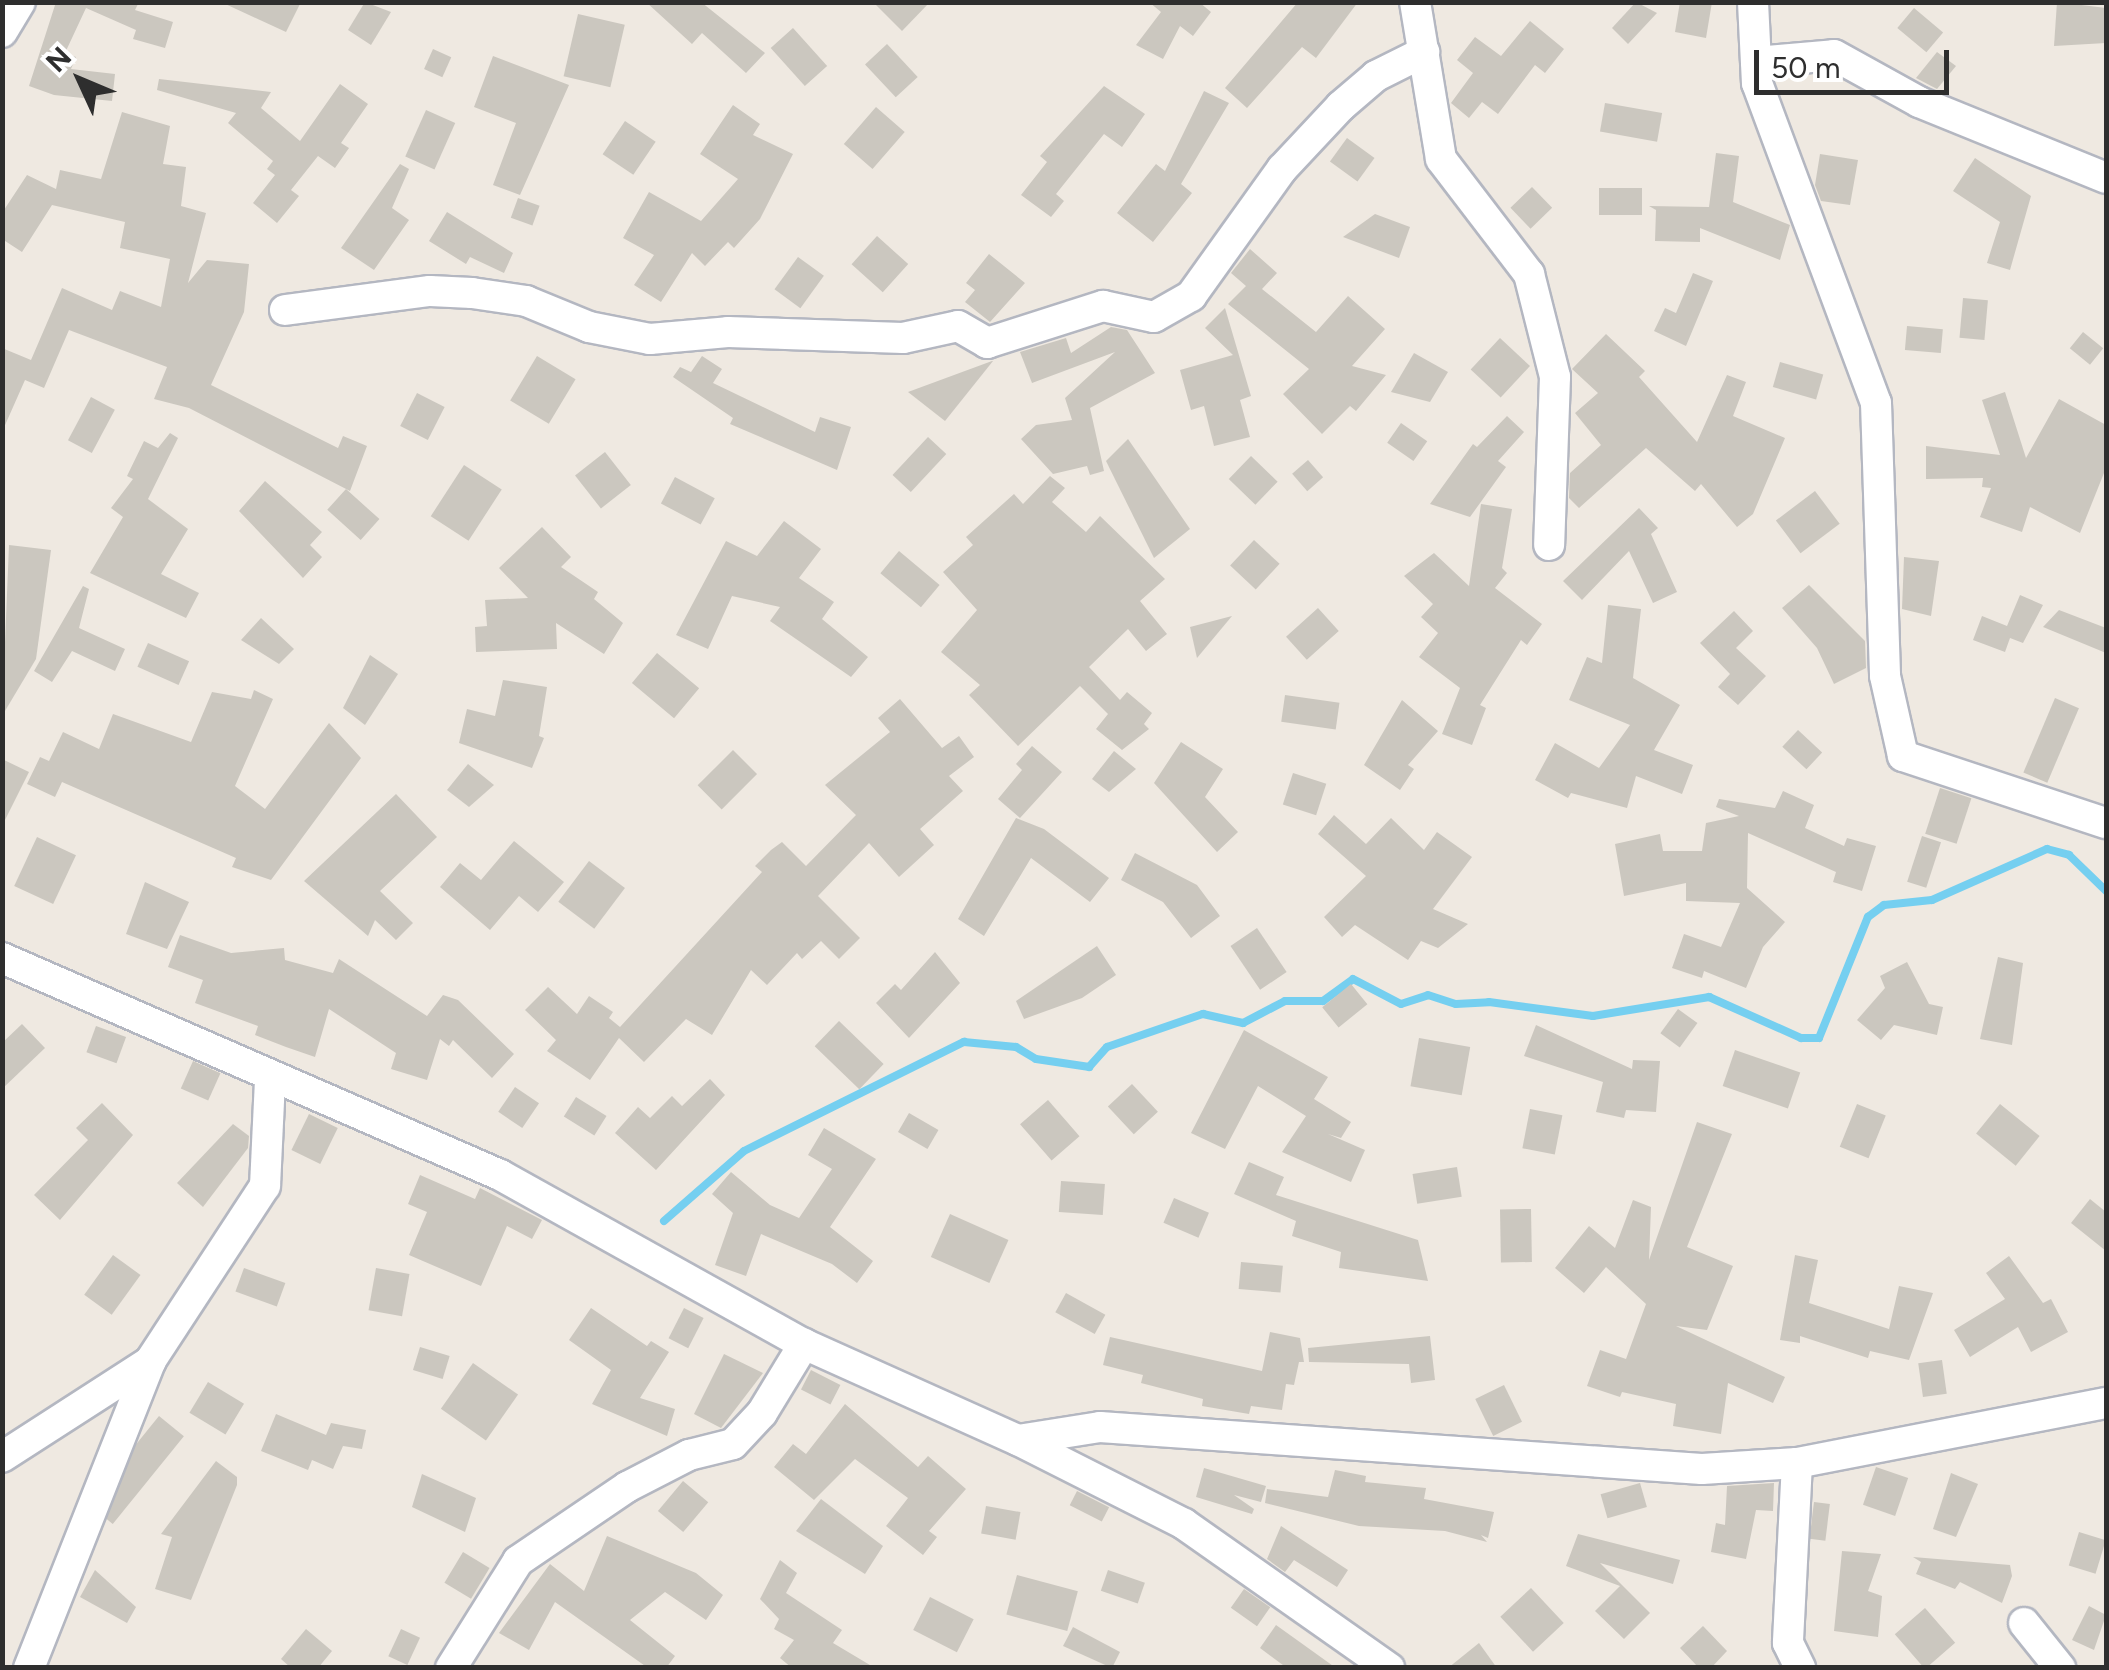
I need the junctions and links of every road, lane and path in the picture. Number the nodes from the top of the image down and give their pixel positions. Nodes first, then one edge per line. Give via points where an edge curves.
1 (20, 2) edge
2 (1416, 2) edge
3 (1753, 2) edge
4 (2, 32) edge
5 (1424, 52) junction
6 (1756, 62) junction
7 (2106, 178) edge
8 (285, 310) dead end
9 (1549, 545) dead end
10 (2106, 823) edge
11 (2, 958) edge
12 (270, 1079) junction
13 (804, 1344) junction
14 (151, 1360) junction
15 (2106, 1404) edge
16 (1018, 1440) junction
17 (2, 1456) edge
18 (1797, 1463) junction
19 (2024, 1623) dead end
20 (29, 1668) edge
21 (451, 1668) edge
22 (1389, 1668) edge
23 (1800, 1668) edge
24 (2060, 1668) edge

1 - 4 street
2 - 5 street
3 - 6 street
5 - 8 street via 1376,76 1340,106 1282,169 1191,296 1154,317 1103,306 987,343 958,326 903,338 728,332 650,339 589,327 526,301 444,291
5 - 9 street via 1442,158 1529,274 1555,377
6 - 7 street via 1834,55 1919,102
6 - 10 street via 1757,83 1876,403 1885,676 1903,756
11 - 12 street
12 - 13 street via 500,1176
12 - 14 street via 264,1186
13 - 16 street
13 - 21 street via 762,1413 733,1444 689,1455 626,1488 518,1561
14 - 17 street
14 - 20 street
15 - 18 street
16 - 18 street via 1100,1427 1702,1469
16 - 22 street via 1184,1524
18 - 23 street via 1788,1643
19 - 24 street

